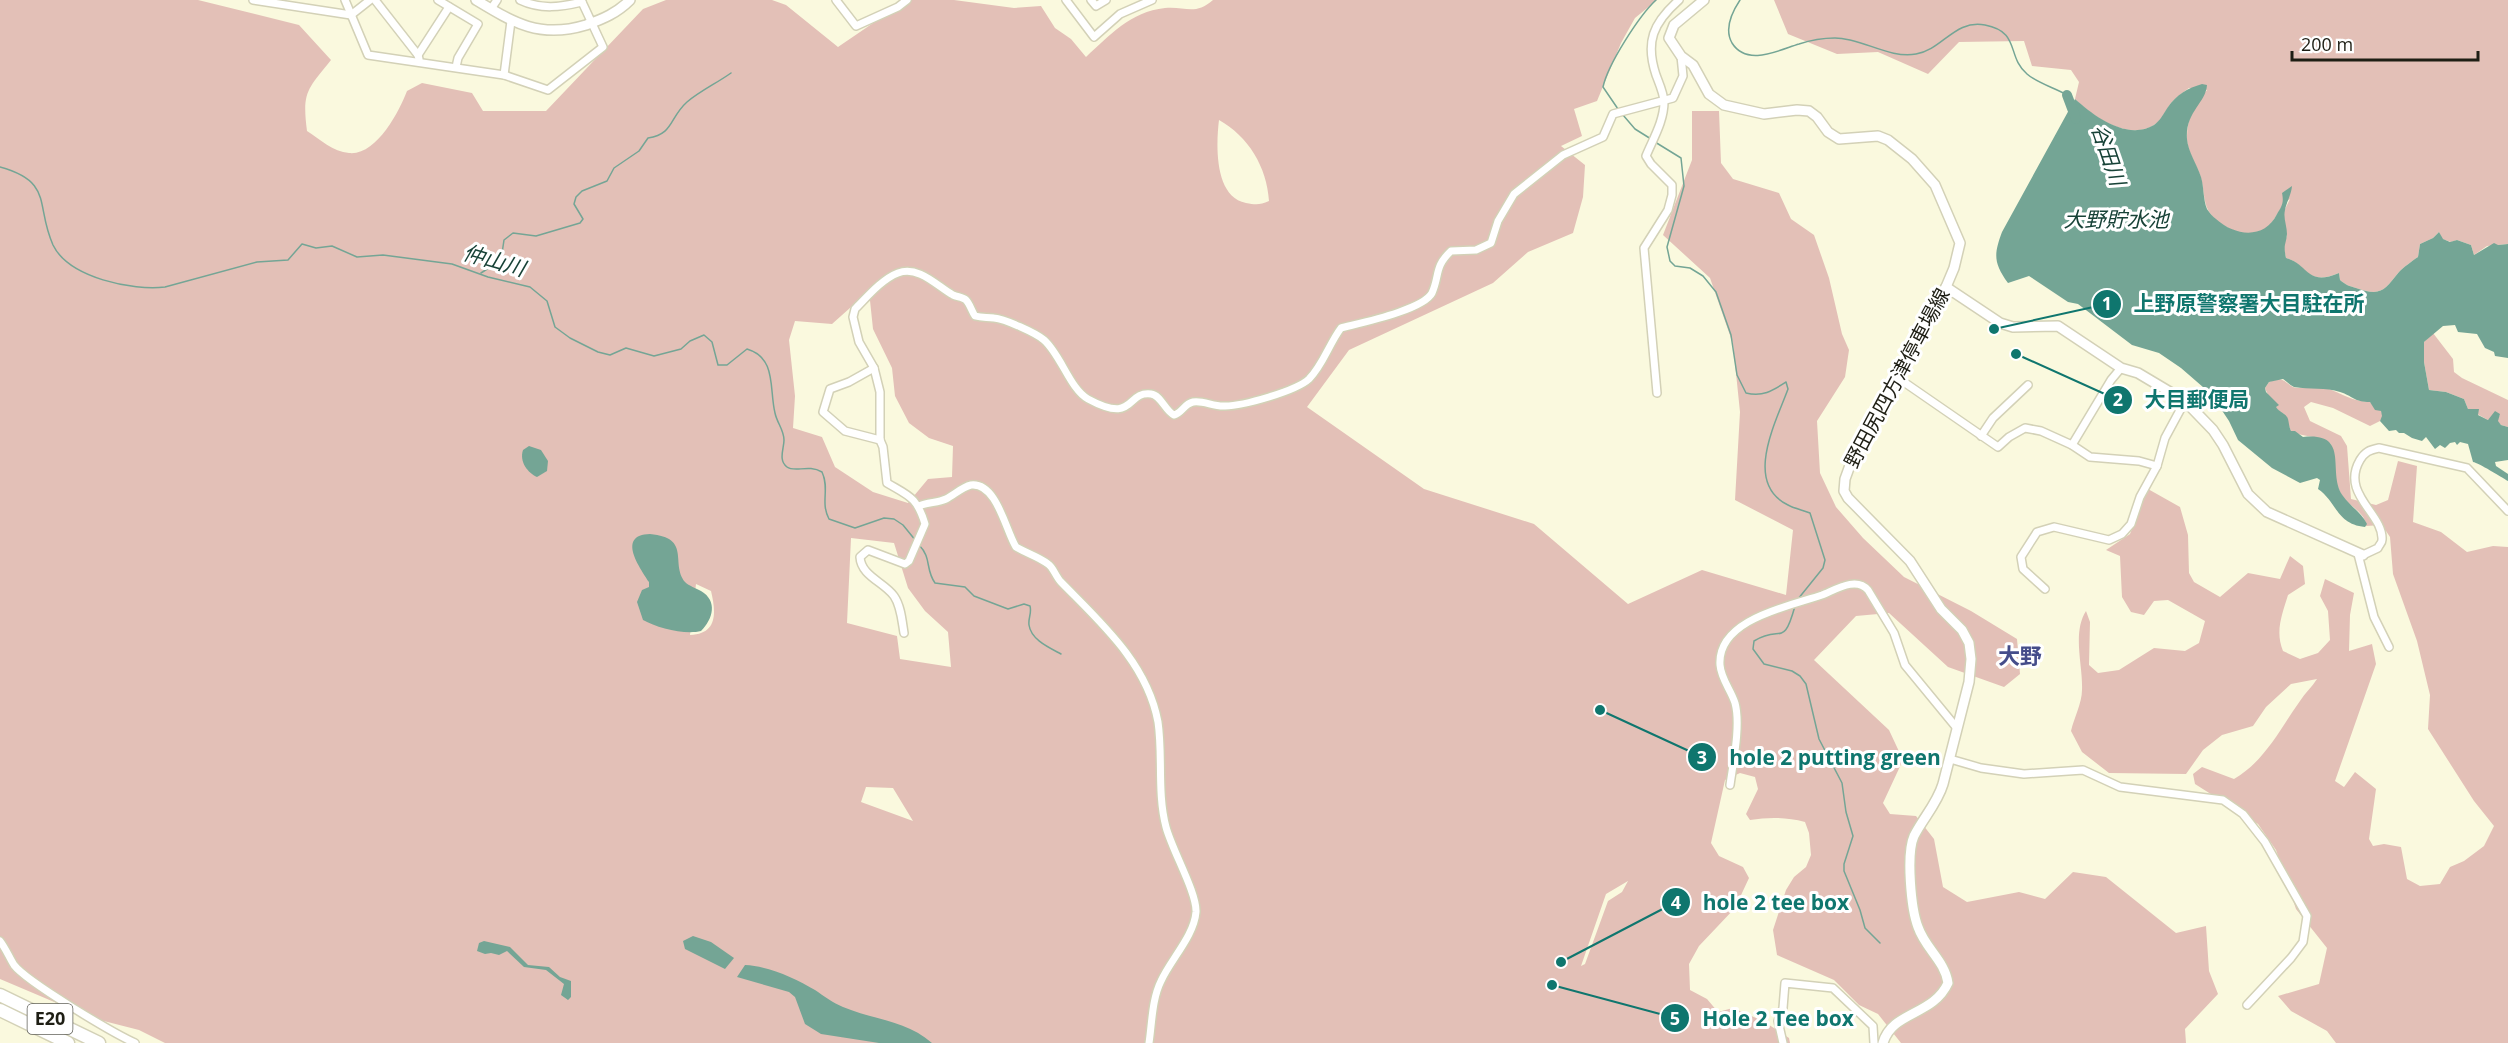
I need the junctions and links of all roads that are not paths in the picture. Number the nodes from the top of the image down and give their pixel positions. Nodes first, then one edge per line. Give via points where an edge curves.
1 (254, 0) edge
2 (345, 0) edge
3 (370, 0) edge
4 (375, 0) edge
5 (438, 0) edge
6 (476, 0) edge
7 (497, 0) edge
8 (520, 0) edge
9 (630, 0) edge
10 (849, 0) edge
11 (907, 0) edge
12 (1066, 0) edge
13 (1091, 0) edge
14 (1106, 0) edge
15 (1152, 0) edge
16 (1679, 0) edge
17 (1704, 0) edge
18 (273, 1) edge
19 (582, 1) edge
20 (839, 3) edge
21 (306, 4) edge
22 (449, 7) junction
23 (491, 9) junction
24 (351, 15) junction
25 (511, 21) junction
26 (591, 23) junction
27 (1681, 56) junction
28 (418, 59) junction
29 (456, 67) junction
30 (504, 75) junction
31 (1665, 100) junction
32 (1946, 287) junction
33 (874, 368) junction
34 (2121, 368) junction
35 (1898, 378) junction
36 (2028, 385) dead end
37 (1657, 393) dead end
38 (2185, 401) junction
39 (1981, 436) junction
40 (880, 440) junction
41 (2072, 445) junction
42 (2157, 466) junction
43 (919, 506) junction
44 (2508, 511) edge
45 (2364, 554) junction
46 (2045, 590) dead end
47 (904, 633) dead end
48 (2390, 646) dead end
49 (1956, 727) junction
50 (1950, 759) junction
51 (1730, 785) dead end
52 (0, 941) edge
53 (0, 995) edge
54 (2247, 1005) dead end
55 (0, 1010) edge
56 (68, 1043) edge
57 (99, 1043) edge
58 (135, 1043) edge
59 (1149, 1043) edge
60 (1783, 1043) edge
61 (1874, 1043) edge
62 (1882, 1043) edge

1 - 18 street
2 - 24 street
3 - 24 street
4 - 28 street
5 - 22 street
6 - 23 main road
7 - 23 street
8 - 19 street via 557,7
9 - 26 main road via 613,14
10 - 20 street
11 - 20 street via 856,26
12 - 15 street via 1094,37 1120,14
13 - 14 street via 1096,6
16 - 31 street via 1655,30 1650,52
17 - 27 main road, 野田尻四方津停車場線 via 1674,25 1669,38
18 - 21 street
19 - 26 street
21 - 24 street
22 - 28 street
22 - 29 street via 478,24
23 - 25 main road
24 - 28 street via 368,55
25 - 26 main road via 557,31
25 - 30 street
26 - 30 street via 603,47 548,90
27 - 31 street via 1683,76 1673,98
27 - 32 main road, 野田尻四方津停車場線 via 1693,66 1709,94 1724,105 1764,114 1809,111 1839,139 1878,136 1912,159 1935,185 1960,243
28 - 29 street
29 - 30 street
31 - 33 street via 1614,114 1603,137 1563,155 1514,194 1498,221 1491,243 1476,250 1450,251 1440,262 1432,294 1425,302 1341,328 1316,371 1295,387 1235,405 1190,403 1174,415 1149,394 1117,411 1109,409 1080,392 1043,339 1001,319 975,316 969,302 936,281 908,271 886,280 855,309 858,342
31 - 37 street via 1647,156 1672,185 1672,195 1668,210 1644,248
32 - 34 main road via 2000,323 2013,327 2058,326
32 - 35 main road, 野田尻四方津停車場線
33 - 40 street via 880,392
33 - 40 street via 830,389 823,412 845,431
34 - 38 main road via 2138,373
34 - 41 street
35 - 39 street
35 - 49 main road, 野田尻四方津停車場線 via 1847,471 1844,491 1910,561 1969,643 1969,682
36 - 39 street via 1993,418
38 - 42 street via 2165,438
38 - 45 main road via 2213,430 2258,506
39 - 41 street via 1998,447 2025,428
40 - 43 street via 887,483 908,493
41 - 42 street via 2090,457
42 - 46 street via 2131,524 2122,534 2109,540 2054,527 2037,532 2021,557 2023,569
43 - 47 street via 925,524 909,561 899,563 867,550 860,557 862,567 897,600
43 - 59 street via 972,485 990,494 1016,547 1051,565 1059,579 1127,653 1149,694 1160,736 1165,825 1196,912 1192,929 1160,982
44 - 45 street via 2467,468 2379,448 2371,450 2357,465 2355,481 2382,539 2378,548
45 - 48 street via 2374,617
49 - 50 main road, 野田尻四方津停車場線
49 - 51 street via 1905,665 1894,633 1868,590 1852,584 1763,613 1738,629 1724,647 1720,670 1735,703 1736,720
50 - 54 street via 2024,774 2083,770 2120,787 2223,800 2243,814 2265,842 2307,916 2303,942
50 - 62 main road, 野田尻四方津停車場線 via 1939,799 1915,835 1910,857 1917,925 1944,966 1948,983 1934,1003 1896,1023
52 - 58 street via 22,973
53 - 57 highway, E20
55 - 56 highway, E20
60 - 61 street via 1778,1021 1785,983 1833,988 1872,1026

